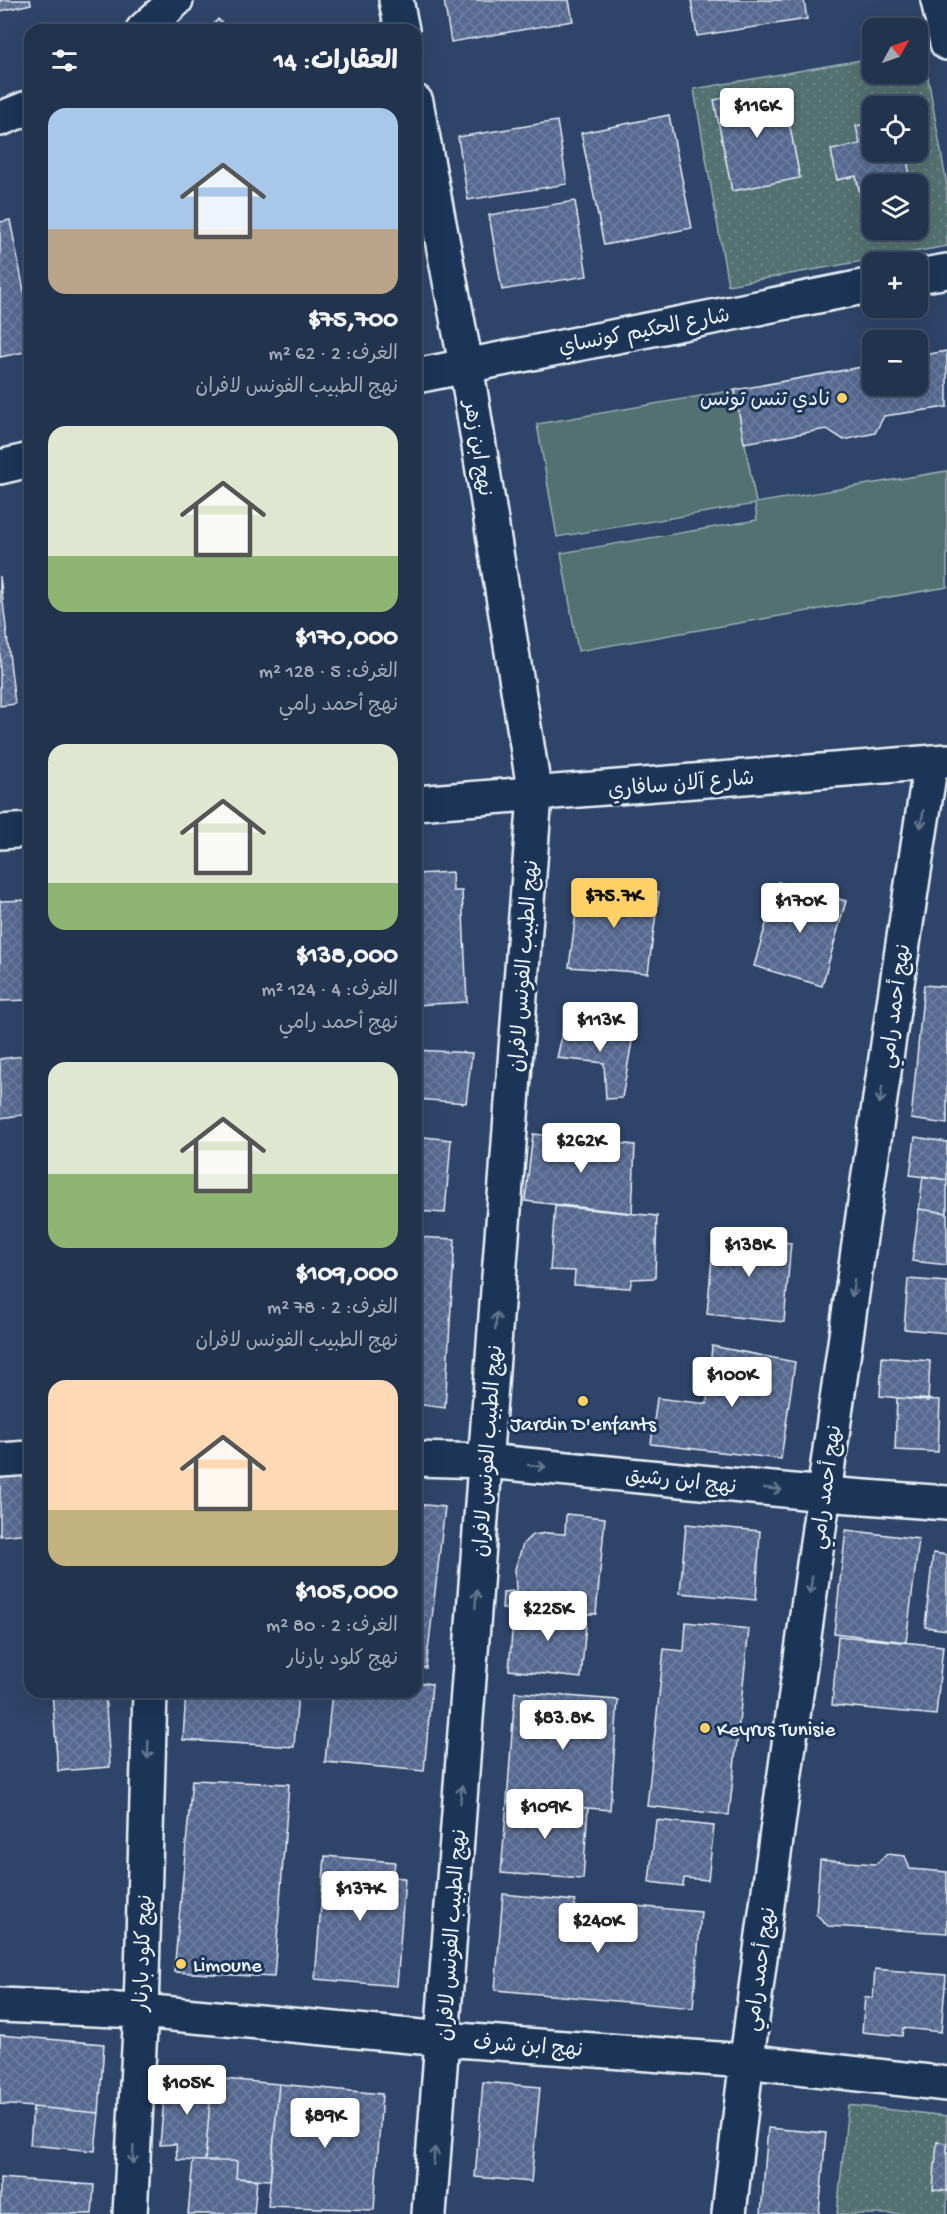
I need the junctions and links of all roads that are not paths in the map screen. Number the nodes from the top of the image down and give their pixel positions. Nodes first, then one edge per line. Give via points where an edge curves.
1 (176, 0) edge
2 (396, 0) edge
3 (938, 0) edge
4 (150, 24) edge
5 (401, 24) edge
6 (947, 43) edge
7 (24, 109) edge
8 (0, 119) edge
9 (422, 134) edge
10 (947, 271) edge
11 (928, 274) edge
12 (862, 287) edge
13 (466, 365) junction
14 (422, 375) edge
15 (24, 461) edge
16 (0, 466) edge
17 (939, 761) edge
18 (535, 795) junction
19 (422, 803) edge
20 (24, 830) edge
21 (0, 832) edge
22 (24, 1458) edge
23 (422, 1459) edge
24 (0, 1460) edge
25 (486, 1461) junction
26 (824, 1494) junction
27 (947, 1503) edge
28 (150, 1698) edge
29 (0, 2005) edge
30 (141, 2010) junction
31 (444, 2039) junction
32 (746, 2061) junction
33 (947, 2084) edge
34 (130, 2214) edge
35 (429, 2214) edge
36 (729, 2214) edge

1 - 4 street
2 - 5 street
3 - 6 street
7 - 8 street
9 - 13 street, نهج ابن زهر
10 - 11 street
12 - 13 street, شارع الحكيم كونساي
13 - 14 street, شارع الحكيم كونساي
13 - 18 street, نهج ابن زهر
15 - 16 street
17 - 18 street, شارع آلان سافاري
17 -> 26 street, نهج أحمد رامي via 905,927
18 - 19 street, شارع آلان سافاري
25 -> 18 street, نهج الطبيب الفونس لافران
20 - 21 street
22 - 24 street
23 - 25 street, نهج ابن رشيق
25 -> 26 street, نهج ابن رشيق
31 -> 25 street, نهج الطبيب الفونس لافران
26 - 27 street, نهج ابن رشيق
26 -> 32 street, نهج أحمد رامي
28 -> 30 street, نهج كلود بارنار
29 - 30 street, نهج ابن شرف
30 - 31 street, نهج ابن شرف
30 -> 34 street, نهج كلود بارنار
31 - 32 street, نهج ابن شرف
35 -> 31 street, نهج الطبيب الفونس لافران
32 - 33 street, نهج ابن شرف
32 - 36 street, نهج أحمد رامي

